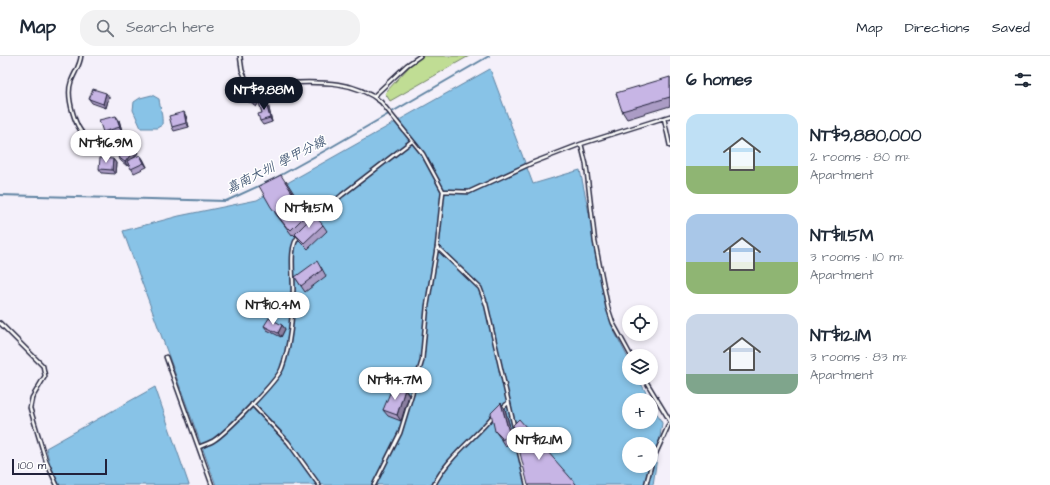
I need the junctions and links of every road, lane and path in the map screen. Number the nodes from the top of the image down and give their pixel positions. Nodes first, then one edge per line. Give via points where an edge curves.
1 (81, 56) edge
2 (240, 56) edge
3 (420, 56) edge
4 (374, 96) junction
5 (670, 116) edge
6 (664, 118) junction
7 (119, 138) edge
8 (412, 141) junction
9 (581, 144) junction
10 (670, 146) edge
11 (443, 191) junction
12 (310, 224) edge
13 (300, 234) edge
14 (437, 247) junction
15 (0, 323) edge
16 (627, 349) edge
17 (166, 357) dead end
18 (648, 385) edge
19 (508, 403) junction
20 (252, 404) junction
21 (670, 421) edge
22 (515, 434) edge
23 (517, 442) edge
24 (199, 447) junction
25 (658, 449) edge
26 (649, 473) edge
27 (57, 485) edge
28 (212, 485) edge
29 (319, 485) edge
30 (374, 485) edge
31 (434, 485) edge
32 (527, 485) edge
33 (646, 485) edge

1 - 7 lane via 68,93 79,128 86,137 94,140
2 - 4 lane via 246,79 254,82 326,82 353,87
3 - 4 lane
4 - 8 lane
5 - 6 lane
6 - 9 lane
6 - 10 lane
8 - 11 lane via 434,172
8 - 12 lane via 342,194
9 - 11 lane via 469,192
9 - 16 lane via 586,164 595,242 608,308
11 - 14 lane
13 - 20 lane via 295,240 293,254 292,315 282,369
14 - 19 lane via 480,288 486,304
14 - 30 lane via 427,306 422,361 400,433
15 - 27 lane via 43,366 45,376 32,398 30,408 46,461
17 - 24 lane
18 - 21 lane
19 - 22 lane
19 - 31 lane via 498,410 455,456
20 - 24 lane via 213,441
20 - 29 lane via 288,442
21 - 25 lane
23 - 32 lane
24 - 28 lane via 203,465
26 - 33 lane

